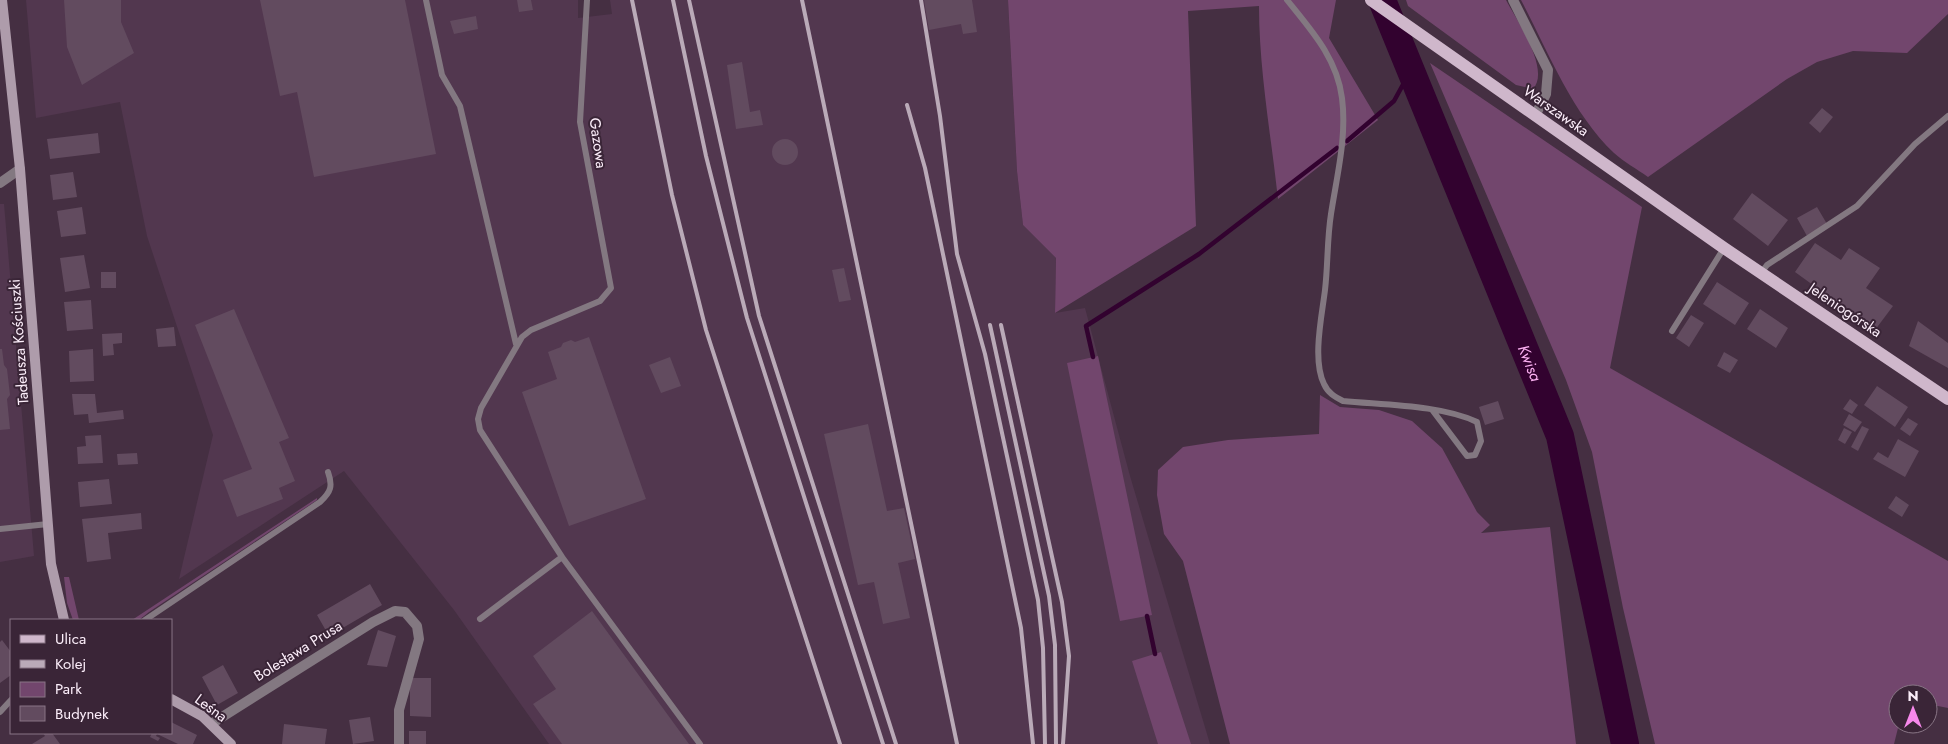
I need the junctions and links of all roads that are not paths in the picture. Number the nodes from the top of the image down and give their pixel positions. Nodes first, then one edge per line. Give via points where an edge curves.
1 (2, 0) edge
2 (426, 0) edge
3 (587, 0) edge
4 (1287, 0) edge
5 (1371, 0) edge
6 (1513, 0) edge
7 (1535, 116) junction
8 (1948, 116) edge
9 (20, 169) junction
10 (0, 182) edge
11 (1724, 248) junction
12 (1761, 273) junction
13 (1672, 331) dead end
14 (516, 344) junction
15 (1948, 399) edge
16 (1433, 411) junction
17 (328, 472) dead end
18 (48, 524) junction
19 (0, 529) edge
20 (562, 557) junction
21 (64, 619) edge
22 (146, 619) edge
23 (480, 619) dead end
24 (172, 700) edge
25 (10, 701) edge
26 (0, 712) edge
27 (211, 724) junction
28 (231, 744) edge
29 (399, 744) edge
30 (700, 744) edge

1 - 9 main road, Tadeusza Kościuszki
2 - 14 lane via 442,75 460,106
3 - 14 lane, Gazowa via 580,122 611,288 600,301 531,330
4 - 16 lane via 1327,52 1343,99 1342,152 1331,216 1320,331 1323,383 1334,397 1344,400
5 - 7 main road, Warszawska
6 - 7 street via 1548,70 1546,94
7 - 11 main road, Warszawska
8 - 12 lane via 1915,144 1857,206 1767,265
9 - 10 street
9 - 18 main road, Tadeusza Kościuszki
11 - 12 main road, Jeleniogórska
11 - 13 lane
12 - 15 main road, Jeleniogórska
14 - 20 lane via 481,408 478,424
16 - 16 lane via 1460,414 1477,422 1481,441 1474,455 1467,456
17 - 22 lane via 330,493 320,502
18 - 19 lane
18 - 21 main road, Tadeusza Kościuszki via 51,564
20 - 23 lane
20 - 30 lane
24 - 27 main road, Leśna
25 - 26 lane
27 - 28 main road, Leśna
27 - 29 street, Bolesława Prusa via 373,622 395,611 405,612 417,626 419,639 399,710

